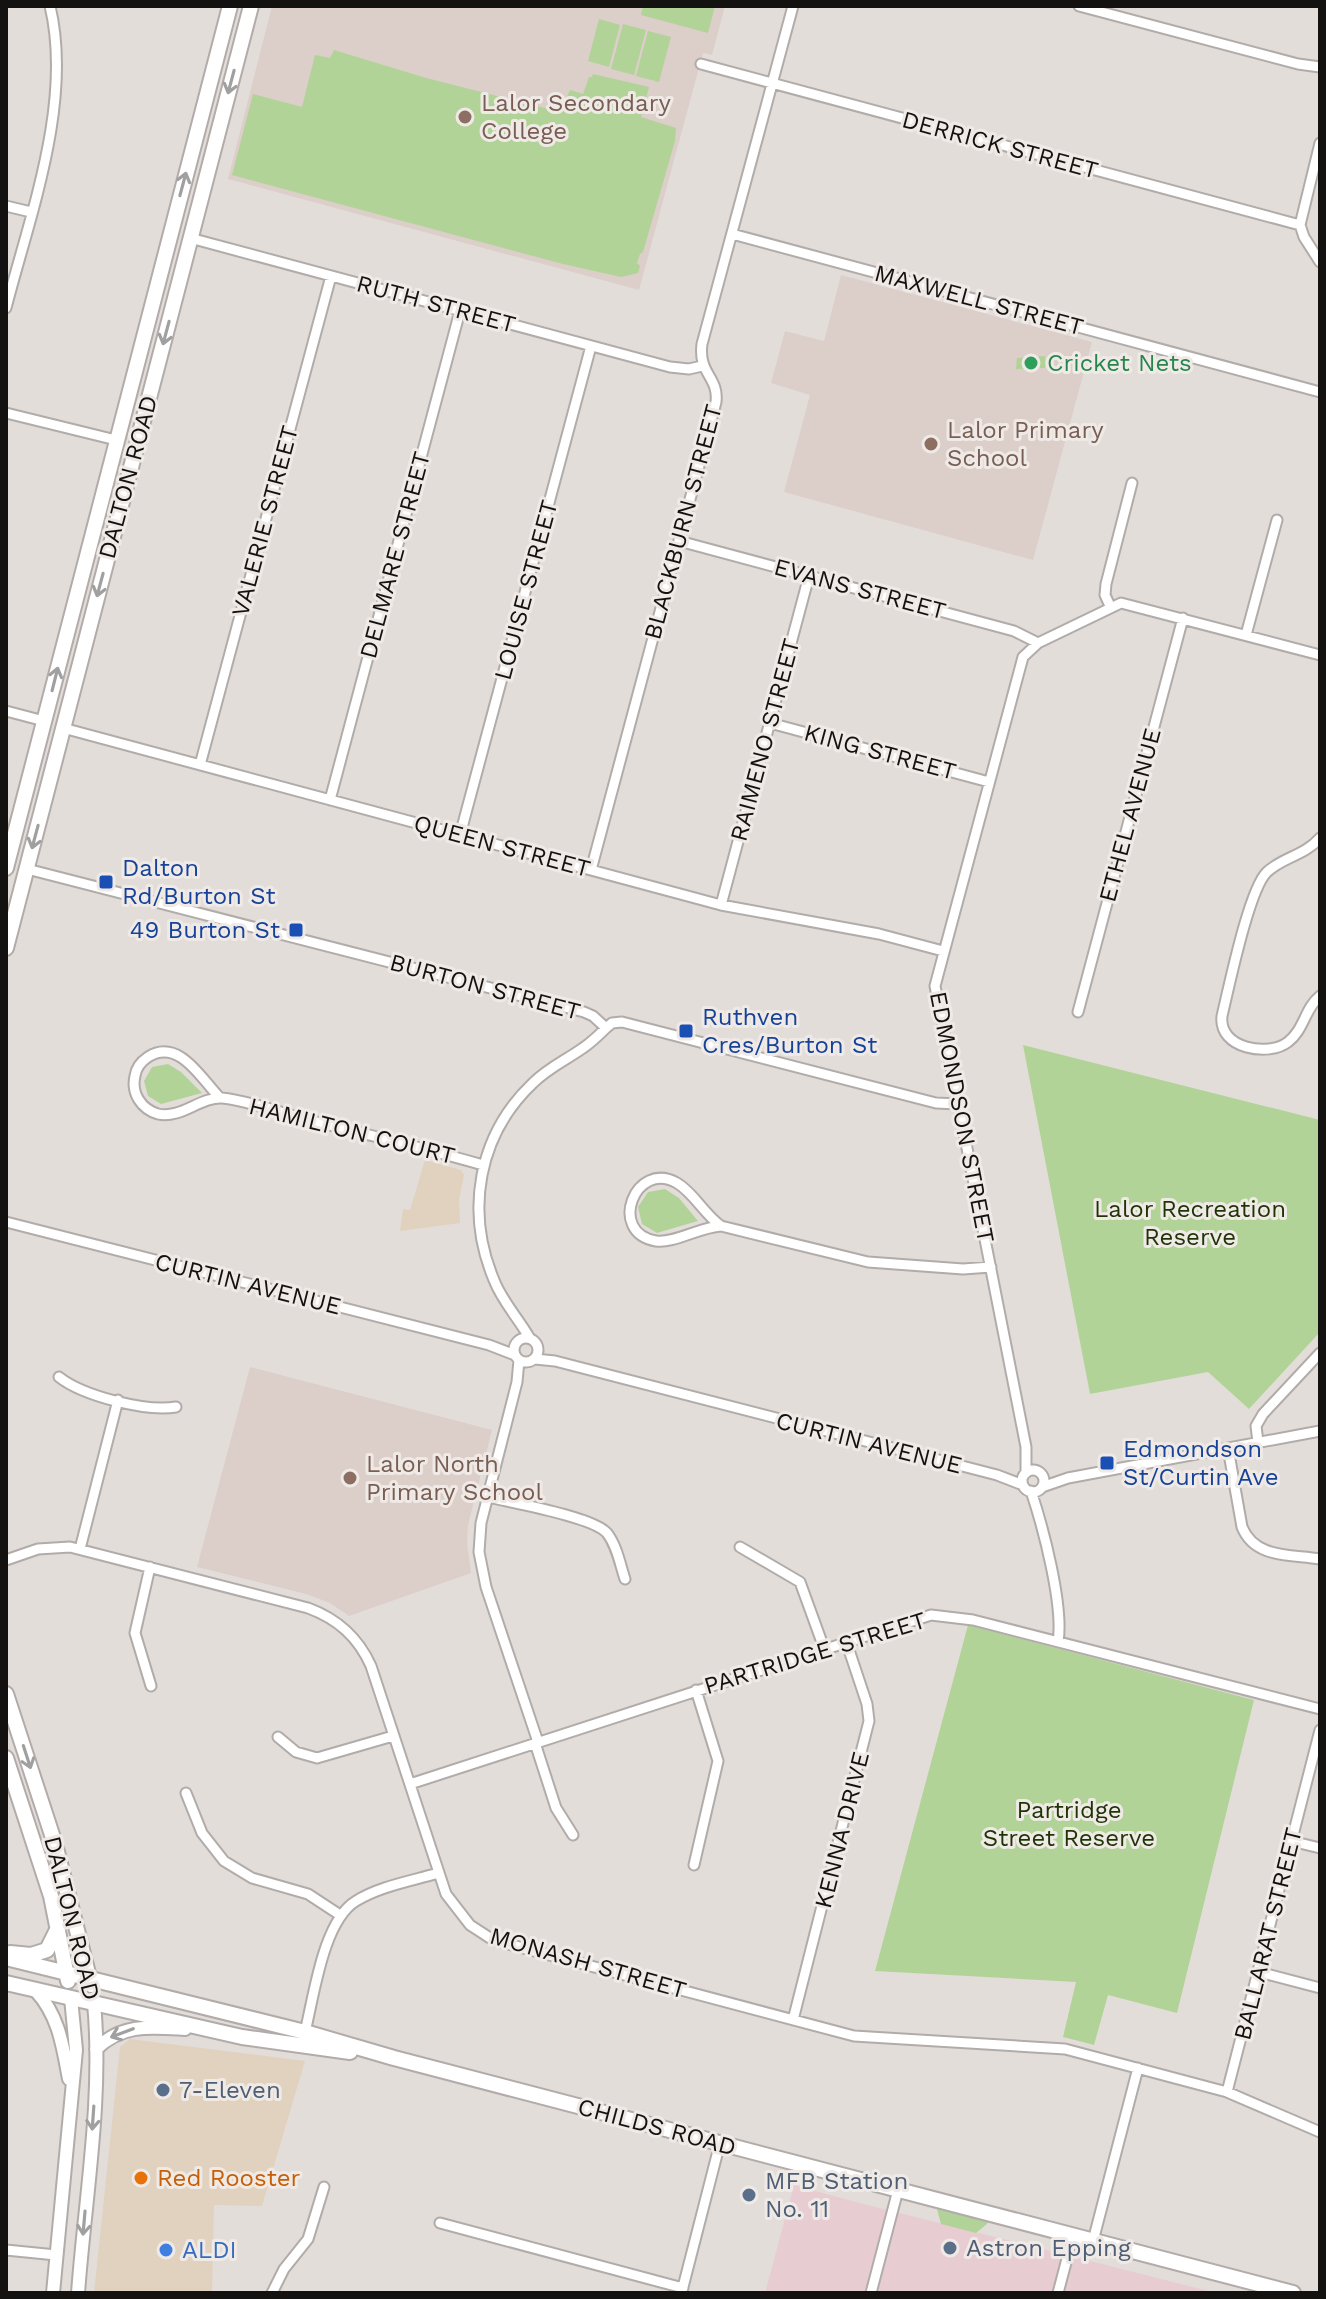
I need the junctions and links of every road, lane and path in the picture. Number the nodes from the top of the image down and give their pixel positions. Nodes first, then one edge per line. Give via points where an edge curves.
1 (50, 6) edge
2 (230, 6) edge
3 (251, 6) edge
4 (793, 6) edge
5 (1079, 6) edge
6 (701, 64) dead end
7 (1298, 64) junction
8 (1320, 67) edge
9 (1320, 74) edge
10 (772, 83) junction
11 (1320, 143) edge
12 (6, 206) edge
13 (31, 212) junction
14 (1300, 225) junction
15 (171, 233) junction
16 (732, 234) junction
17 (190, 238) junction
18 (1319, 258) edge
19 (331, 276) junction
20 (6, 308) edge
21 (460, 311) junction
22 (591, 346) junction
23 (702, 366) junction
24 (1320, 392) edge
25 (6, 413) edge
26 (116, 440) junction
27 (1132, 483) dead end
28 (1277, 520) dead end
29 (679, 541) junction
30 (809, 576) junction
31 (1110, 606) junction
32 (1183, 618) junction
33 (1246, 635) junction
34 (1038, 643) junction
35 (1320, 655) edge
36 (6, 711) edge
37 (44, 721) junction
38 (770, 723) junction
39 (63, 728) junction
40 (200, 765) junction
41 (989, 782) junction
42 (330, 800) junction
43 (460, 835) junction
44 (1320, 838) edge
45 (6, 866) edge
46 (27, 869) junction
47 (591, 870) junction
48 (721, 905) junction
49 (6, 948) edge
50 (943, 951) junction
51 (1320, 996) edge
52 (1078, 1012) dead end
53 (606, 1028) junction
54 (220, 1098) junction
55 (958, 1104) junction
56 (483, 1165) junction
57 (6, 1222) edge
58 (721, 1226) junction
59 (991, 1267) junction
60 (515, 1316) junction
61 (529, 1337) junction
62 (538, 1347) junction
63 (1320, 1353) edge
64 (521, 1354) junction
65 (555, 1361) junction
66 (59, 1377) dead end
67 (118, 1400) junction
68 (176, 1407) dead end
69 (1320, 1431) edge
70 (1258, 1442) junction
71 (1228, 1448) junction
72 (1033, 1481) junction
73 (488, 1497) junction
74 (740, 1547) dead end
75 (80, 1549) junction
76 (1320, 1559) edge
77 (6, 1560) edge
78 (150, 1567) junction
79 (625, 1579) dead end
80 (846, 1641) junction
81 (1058, 1642) junction
82 (824, 1648) junction
83 (151, 1686) dead end
84 (696, 1690) junction
85 (6, 1694) edge
86 (1320, 1709) edge
87 (1320, 1730) edge
88 (393, 1736) junction
89 (278, 1737) dead end
90 (537, 1742) junction
91 (6, 1758) edge
92 (410, 1784) junction
93 (186, 1793) dead end
94 (573, 1835) dead end
95 (1291, 1841) junction
96 (1320, 1848) edge
97 (694, 1865) dead end
98 (438, 1873) junction
99 (340, 1915) junction
100 (58, 1928) junction
101 (6, 1956) edge
102 (1259, 1972) junction
103 (67, 1975) junction
104 (90, 1980) junction
105 (6, 1983) edge
106 (1320, 1988) edge
107 (36, 1991) junction
108 (71, 1998) junction
109 (94, 2003) junction
110 (793, 2020) junction
111 (268, 2023) junction
112 (209, 2030) junction
113 (303, 2039) junction
114 (274, 2043) junction
115 (96, 2049) junction
116 (1138, 2068) junction
117 (1227, 2092) junction
118 (72, 2094) junction
119 (1320, 2132) edge
120 (720, 2143) junction
121 (324, 2187) dead end
122 (898, 2190) junction
123 (440, 2223) dead end
124 (1073, 2236) junction
125 (1093, 2241) junction
126 (6, 2250) edge
127 (56, 2255) junction
128 (80, 2259) junction
129 (682, 2290) edge
130 (53, 2293) edge
131 (78, 2293) edge
132 (272, 2293) edge
133 (871, 2293) edge
134 (1058, 2293) edge
135 (1293, 2293) edge

1 - 13 street via 56,95
15 -> 2 main road, DALTON ROAD
3 -> 17 main road, DALTON ROAD
4 - 10 street, BLACKBURN STREET
5 - 7 street
6 - 10 street, DERRICK STREET
7 - 8 street
7 - 9 street
10 - 14 street, DERRICK STREET
10 - 16 street, BLACKBURN STREET
11 - 14 street
12 - 13 street
13 - 20 street
14 - 18 street
15 - 17 main road, RUTH STREET
15 - 26 main road, DALTON ROAD
16 - 23 street, BLACKBURN STREET via 702,344
16 - 24 street, MAXWELL STREET
17 - 19 street, RUTH STREET
17 -> 39 main road, DALTON ROAD
19 - 21 street, RUTH STREET
19 - 40 street, VALERIE STREET
21 - 22 street, RUTH STREET
21 - 42 street, DELMARE STREET
22 - 23 street, RUTH STREET via 670,367
22 - 43 street, LOUISE STREET
23 - 29 street, BLACKBURN STREET via 717,397
25 - 26 street
37 -> 26 main road, DALTON ROAD
27 - 31 street via 1106,584
28 - 33 street
29 - 30 street, EVANS STREET
29 - 47 street, BLACKBURN STREET
30 - 34 street, EVANS STREET via 1014,631
30 - 38 street, RAIMENO STREET
31 - 32 street via 1130,604
31 - 34 street
32 - 33 street
32 - 52 street, ETHEL AVENUE
33 - 35 street
34 - 41 street, EDMONDSON STREET via 1023,657
36 - 37 street
37 - 45 main road, DALTON ROAD
38 - 41 street, KING STREET
38 - 48 street, RAIMENO STREET
39 - 40 street, QUEEN STREET
39 -> 46 main road, DALTON ROAD
40 - 42 street, QUEEN STREET
41 - 50 street, EDMONDSON STREET
42 - 43 street, QUEEN STREET
43 - 47 street, QUEEN STREET
44 - 51 street via 1261,879 1222,1029 1235,1043 1265,1049 1281,1046 1294,1036
45 - 46 main road, BURTON STREET
46 - 49 main road, DALTON ROAD
46 - 53 street, BURTON STREET via 589,1013
47 - 48 street, QUEEN STREET
48 - 50 street, QUEEN STREET
50 - 55 street, EDMONDSON STREET via 935,986
53 - 55 street, BURTON STREET via 622,1022 936,1103
53 - 56 street, CURTIN AVENUE via 522,1093 498,1128
54 - 54 street, HAMILTON COURT via 158,1114 140,1102 135,1074 154,1054 176,1054
54 - 56 street, HAMILTON COURT
55 - 59 street, EDMONDSON STREET
56 - 60 street, CURTIN AVENUE via 478,1196 481,1236 494,1282
57 - 64 street, CURTIN AVENUE
58 - 58 street via 652,1241 635,1230 630,1203 645,1183 664,1179 681,1187
58 - 59 street via 868,1262
59 - 72 street, EDMONDSON STREET
60 - 61 street, CURTIN AVENUE
60 - 64 street
61 - 62 street, CURTIN AVENUE
61 - 64 street
62 - 64 street
62 - 65 street, CURTIN AVENUE
63 - 70 street via 1263,1414 1256,1426
64 - 65 street, CURTIN AVENUE
64 - 73 street
65 - 72 street, CURTIN AVENUE
66 - 67 street via 83,1391
67 - 68 street
67 - 75 street
69 - 70 street, CURTIN AVENUE
70 - 71 street, CURTIN AVENUE
71 - 72 street, CURTIN AVENUE
71 - 76 street via 1248,1538 1270,1553
72 - 81 street, EDMONDSON STREET via 1060,1617
73 - 79 street via 604,1530
73 - 90 street via 479,1538 481,1567
74 - 82 street via 800,1582
75 - 77 street, MONASH STREET via 52,1547
75 - 78 street, MONASH STREET
78 - 83 street via 135,1633
78 - 88 street, MONASH STREET via 334,1619 366,1655
80 - 81 street, PARTRIDGE STREET via 920,1617 943,1615
80 - 82 street, PARTRIDGE STREET
80 - 110 street, KENNA DRIVE via 869,1721
81 - 86 street, PARTRIDGE STREET
82 - 84 street, PARTRIDGE STREET
84 - 90 street, PARTRIDGE STREET
84 - 97 street via 718,1761
85 -> 104 main road, DALTON ROAD via 51,1828
87 - 95 street, BALLARAT STREET
88 - 89 street via 317,1758 296,1752
88 - 92 street, MONASH STREET
90 - 92 street, PARTRIDGE STREET
90 - 94 street via 556,1808
91 - 100 main road, DALTON ROAD
92 - 98 street, MONASH STREET
93 - 99 street via 202,1833 224,1861 253,1878 308,1894
95 - 96 street
95 - 102 street, BALLARAT STREET
98 - 99 street via 368,1895
98 - 110 street, MONASH STREET via 459,1914 493,1940
99 - 113 street via 328,1941
100 - 101 main road via 41,1953
100 - 103 main road, DALTON ROAD
101 - 103 main road, CHILDS ROAD
102 - 106 street
102 - 117 street, BALLARAT STREET
103 - 104 main road, CHILDS ROAD
103 - 108 main road, DALTON ROAD
104 - 109 main road, DALTON ROAD
104 - 111 main road, CHILDS ROAD
105 - 107 main road, CHILDS ROAD
107 - 108 main road, CHILDS ROAD
107 - 118 main road via 53,2014
108 - 109 main road, CHILDS ROAD
108 - 118 main road, DALTON ROAD via 76,2050
109 - 112 main road, CHILDS ROAD
109 - 115 main road, DALTON ROAD
110 - 116 street, MONASH STREET via 862,2038 1059,2048
111 - 113 main road, CHILDS ROAD
111 - 114 main road
112 - 114 main road, CHILDS ROAD
112 -> 115 main road via 127,2029
113 - 114 main road, CHILDS ROAD
113 - 120 main road, CHILDS ROAD
115 -> 128 main road, DALTON ROAD
116 - 117 street, MONASH STREET
116 - 125 street
117 - 119 street, MONASH STREET
118 - 127 main road, DALTON ROAD
120 - 122 main road, CHILDS ROAD
120 - 129 street
121 - 132 street via 308,2239
122 - 124 main road, CHILDS ROAD
122 - 133 street
123 - 129 street
124 - 125 main road, CHILDS ROAD
124 - 134 street
125 - 135 main road, CHILDS ROAD
126 - 127 street
127 - 128 main road
127 - 130 main road, DALTON ROAD
128 - 131 main road, DALTON ROAD

